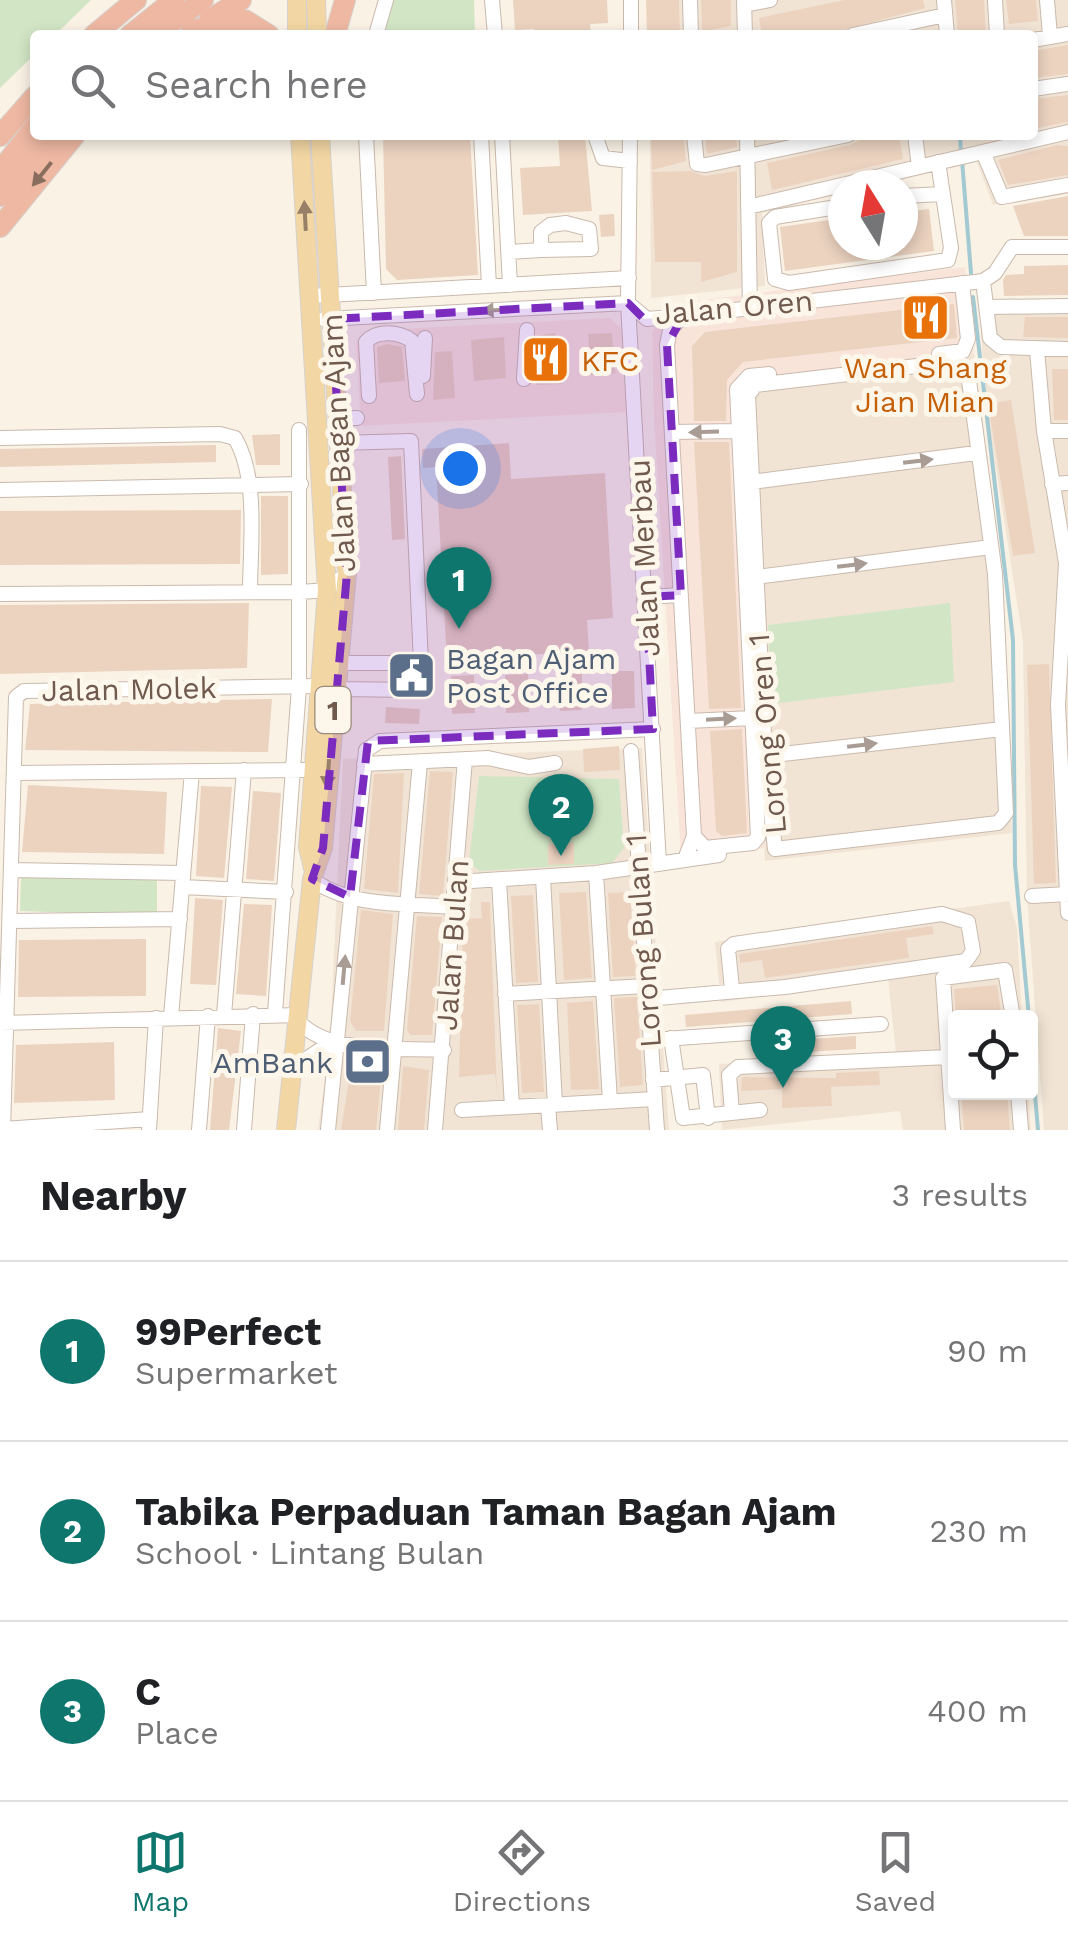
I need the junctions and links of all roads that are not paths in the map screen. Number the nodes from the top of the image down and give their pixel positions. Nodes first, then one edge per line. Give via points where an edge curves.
1 (136, 0) edge
2 (174, 0) edge
3 (203, 0) edge
4 (241, 0) edge
5 (297, 0) edge
6 (316, 0) edge
7 (345, 0) edge
8 (386, 0) edge
9 (492, 0) edge
10 (631, 0) edge
11 (690, 0) edge
12 (770, 0) edge
13 (995, 0) edge
14 (1047, 0) edge
15 (744, 3) edge
16 (945, 7) edge
17 (100, 30) edge
18 (136, 30) edge
19 (162, 30) edge
20 (195, 30) edge
21 (203, 30) edge
22 (261, 30) edge
23 (298, 30) edge
24 (317, 30) edge
25 (336, 30) edge
26 (377, 30) edge
27 (495, 30) edge
28 (630, 30) edge
29 (691, 30) edge
30 (745, 30) edge
31 (869, 30) edge
32 (997, 30) edge
33 (1068, 34) edge
34 (1050, 36) junction
35 (1038, 39) edge
36 (1068, 84) edge
37 (1038, 88) edge
38 (30, 102) edge
39 (1068, 132) edge
40 (30, 133) edge
41 (0, 136) edge
42 (1038, 139) edge
43 (46, 140) edge
44 (71, 140) edge
45 (300, 140) edge
46 (320, 140) edge
47 (366, 140) edge
48 (481, 140) edge
49 (502, 140) edge
50 (596, 140) edge
51 (630, 140) edge
52 (694, 140) edge
53 (747, 140) edge
54 (826, 140) edge
55 (915, 140) edge
56 (1034, 140) edge
57 (983, 152) junction
58 (747, 158) junction
59 (630, 162) junction
60 (938, 162) junction
61 (919, 167) junction
62 (0, 171) edge
63 (1068, 186) edge
64 (943, 194) junction
65 (918, 195) edge
66 (0, 196) edge
67 (748, 207) junction
68 (828, 209) edge
69 (0, 227) edge
70 (1068, 247) edge
71 (542, 250) dead end
72 (509, 252) junction
73 (629, 278) junction
74 (983, 280) junction
75 (962, 283) junction
76 (538, 284) junction
77 (510, 285) junction
78 (489, 286) junction
79 (374, 293) junction
80 (331, 295) junction
81 (310, 296) junction
82 (628, 302) junction
83 (1068, 306) edge
84 (986, 307) junction
85 (540, 308) junction
86 (750, 308) junction
87 (683, 316) junction
88 (332, 319) junction
89 (310, 320) junction
90 (527, 330) dead end
91 (426, 338) dead end
92 (1068, 349) edge
93 (1037, 350) junction
94 (524, 379) dead end
95 (370, 396) dead end
96 (357, 418) dead end
97 (337, 419) junction
98 (299, 430) dead end
99 (736, 430) junction
100 (1068, 430) edge
101 (1044, 431) junction
102 (672, 432) junction
103 (0, 438) edge
104 (337, 443) junction
105 (976, 454) junction
106 (751, 482) junction
107 (301, 484) junction
108 (1060, 484) edge
109 (247, 486) junction
110 (0, 490) edge
111 (991, 548) junction
112 (1067, 563) edge
113 (347, 573) junction
114 (756, 577) junction
115 (327, 590) junction
116 (250, 592) junction
117 (301, 592) junction
118 (0, 594) edge
119 (681, 595) junction
120 (646, 597) junction
121 (1066, 612) edge
122 (300, 639) junction
123 (321, 640) junction
124 (1063, 658) edge
125 (336, 663) junction
126 (317, 687) junction
127 (413, 690) dead end
128 (1063, 705) edge
129 (753, 718) junction
130 (688, 721) junction
131 (1002, 728) junction
132 (653, 729) junction
133 (1064, 749) edge
134 (631, 751) dead end
135 (765, 756) junction
136 (465, 760) junction
137 (420, 762) junction
138 (364, 764) junction
139 (555, 764) dead end
140 (244, 770) junction
141 (304, 770) junction
142 (192, 771) junction
143 (14, 773) junction
144 (1065, 800) edge
145 (694, 836) junction
146 (1066, 846) edge
147 (776, 849) junction
148 (684, 859) junction
149 (659, 864) junction
150 (637, 868) junction
151 (12, 870) junction
152 (312, 873) junction
153 (596, 873) junction
154 (543, 877) junction
155 (183, 880) junction
156 (499, 880) junction
157 (456, 882) junction
158 (234, 890) junction
159 (286, 892) junction
160 (1068, 894) edge
161 (1032, 896) dead end
162 (350, 897) junction
163 (406, 903) junction
164 (454, 907) junction
165 (309, 909) junction
166 (1068, 912) edge
167 (180, 919) junction
168 (11, 921) junction
169 (602, 988) junction
170 (732, 989) junction
171 (548, 992) junction
172 (646, 992) junction
173 (506, 994) junction
174 (1011, 1010) edge
175 (275, 1013) junction
176 (253, 1014) junction
177 (224, 1015) junction
178 (208, 1016) junction
179 (164, 1018) junction
180 (298, 1018) junction
181 (3, 1023) edge
182 (881, 1024) dead end
183 (670, 1038) junction
184 (650, 1040) junction
185 (335, 1042) junction
186 (396, 1046) junction
187 (444, 1050) junction
188 (948, 1057) joint
189 (294, 1067) junction
190 (675, 1078) junction
191 (653, 1080) junction
192 (654, 1099) junction
193 (951, 1100) edge
194 (1019, 1100) edge
195 (610, 1101) junction
196 (552, 1105) junction
197 (512, 1108) junction
198 (462, 1110) dead end
199 (760, 1110) dead end
200 (732, 1112) junction
201 (708, 1118) junction
202 (149, 1124) edge
203 (3, 1130) edge
204 (199, 1130) edge
205 (244, 1130) edge
206 (286, 1130) edge
207 (328, 1130) edge
208 (387, 1130) edge
209 (435, 1130) edge
210 (550, 1130) edge
211 (657, 1130) edge
212 (953, 1130) edge
213 (1021, 1130) edge

1 - 17 highway
2 - 18 highway
3 - 19 highway
4 - 20 highway
5 - 23 main road
6 - 24 main road
7 - 25 highway
8 - 26 street
9 - 27 street
10 - 28 street
11 - 29 street
12 - 15 street
13 - 32 street
14 - 34 street
15 - 30 street
16 - 31 street
21 - 22 highway via 246,20
33 - 34 street
34 - 35 street
36 - 37 street
38 - 41 highway
39 - 42 street
40 - 62 highway
43 - 66 highway
44 -> 69 highway
81 -> 45 main road, Jalan Bagan Ajam / 1
46 - 80 main road, Jalan Bagan Ajam / 1
47 - 79 street
48 - 78 street
49 - 72 street
50 - 59 street via 603,158
51 - 59 street, Jalan Merbau
52 - 58 street via 696,164
53 - 58 street
54 - 58 street
55 - 61 street
56 - 57 street
57 - 60 street
57 - 63 street via 1002,197
58 - 67 street
59 - 73 street, Jalan Merbau
60 - 61 street
60 - 64 street
61 - 67 street
64 - 65 street
64 - 68 street via 948,260 789,283 775,279 769,223
67 - 86 street
70 - 74 street via 1012,247
71 - 72 street
72 - 77 street
73 - 76 street, Jalan Oren
73 - 82 street, Jalan Merbau
74 - 75 street, Jalan Oren
74 - 84 street
75 - 86 street, Jalan Oren
75 - 99 street via 968,340 963,351 749,376 737,390
76 - 77 street, Jalan Oren
76 - 85 street
77 - 78 street, Jalan Oren
78 - 79 street, Jalan Oren
79 - 80 street, Jalan Oren
80 - 81 street, Jalan Oren
80 - 88 main road, Jalan Bagan Ajam / 1
81 - 89 main road, Jalan Bagan Ajam / 1
82 - 85 street, Jalan Oren
82 - 87 street, Jalan Oren via 647,319
82 - 120 street, Jalan Merbau
83 - 84 street
84 - 93 street via 990,338 1001,348
85 -> 88 street, Jalan Oren
86 - 87 street, Jalan Oren
87 - 102 street, Jalan Merbau via 667,340
88 - 89 street, Jalan Oren
88 - 97 main road, Jalan Bagan Ajam / 1
89 - 115 main road, Jalan Bagan Ajam / 1
90 - 94 street
91 - 95 street via 420,388 412,341 382,334 366,342
92 - 93 street
93 - 101 street
96 - 97 street
97 - 104 main road, Jalan Bagan Ajam / 1
98 - 107 street
99 -> 102 street
99 - 129 street
100 - 101 street
101 - 108 street
102 - 119 street, Jalan Merbau
103 - 109 street via 220,434 234,438 244,453
104 - 113 main road, Jalan Bagan Ajam / 1
104 - 125 street via 412,441 422,662
106 -> 105 street
105 - 106 street, Lorong Oren 1 via 968,372 959,362 756,385 748,395
105 - 111 street
106 - 114 street, Lorong Oren 1
107 - 109 street
107 - 117 street
108 - 112 street
109 - 110 street
109 - 116 street
114 -> 111 street
111 - 131 street
112 - 121 street
113 - 115 street
113 - 125 main road, Jalan Bagan Ajam / 1
114 - 135 street, Lorong Oren 1
115 - 117 street
115 - 123 main road, Jalan Bagan Ajam / 1
116 - 117 street
116 - 118 street
117 - 122 street
119 - 120 street
119 - 130 street, Jalan Merbau
120 - 132 street, Jalan Merbau
121 - 124 street
122 - 123 street
122 - 126 street
123 - 126 main road, Jalan Bagan Ajam / 1
124 - 128 street
125 - 126 main road, Jalan Bagan Ajam / 1
126 - 127 street
126 - 141 main road, Jalan Bagan Ajam / 1
126 - 143 street, Jalan Molek via 24,691 14,705
126 -> 152 main road, Jalan Bagan Ajam / 1 via 323,848
128 - 133 street
130 -> 129 street
129 - 145 street via 757,840 705,848
130 - 145 street, Jalan Merbau
135 -> 131 street
131 - 147 street, Lorong Oren 1 via 1006,812 998,823
132 - 138 street via 380,740 366,750
132 - 149 street, Jalan Merbau
133 - 144 street
134 - 150 street, Lorong Bulan 1
135 - 147 street, Lorong Oren 1
136 - 137 street
136 - 139 street
136 - 157 street, Jalan Bulan
137 - 138 street
137 - 163 street
138 - 162 street
140 - 141 street
140 - 142 street
140 - 158 street
141 - 152 main road, Jalan Bagan Ajam / 1
141 - 159 street
142 - 143 street
142 - 155 street
143 - 151 street, Jalan Molek
144 - 146 street
145 - 148 street
146 - 160 street
147 - 148 street
148 - 149 street
149 - 150 street
150 - 153 street
150 - 172 street, Lorong Bulan 1
151 - 155 street
151 - 168 street, Jalan Molek
152 - 162 street via 329,892
152 - 165 main road, Jalan Bagan Ajam / 1
153 - 154 street
153 - 169 street
154 - 156 street
154 - 171 street
155 - 158 street
155 - 167 street
156 - 157 street
156 - 173 street
157 - 164 street, Jalan Bulan
158 - 159 street
158 - 177 street
159 - 175 street
160 - 161 street
160 - 166 street
162 - 163 street
162 - 165 street
185 -> 162 street
163 - 164 street
163 - 186 street
164 - 187 street, Jalan Bulan
165 - 180 main road, Jalan Bagan Ajam / 1
167 - 168 street
167 - 179 street
168 - 181 street, Jalan Molek
169 - 171 street
169 - 172 street
169 - 195 street
170 - 170 street via 728,949 734,944 942,914 968,922 973,951 966,960
170 - 172 street
171 - 173 street
171 - 196 street
172 - 184 street, Lorong Bulan 1
173 - 197 street
174 - 188 street via 1005,970 943,978
175 - 176 street
175 - 180 street
176 - 177 street
176 - 205 street
177 - 178 street
178 - 179 street
178 - 204 street
179 - 181 street
179 - 202 street
180 - 185 street via 308,1032
180 - 189 main road, Jalan Bagan Ajam / 1
181 - 203 street, Jalan Molek
182 - 183 street
183 - 184 street
183 - 190 street
184 - 191 street, Lorong Bulan 1
185 - 186 street
185 - 189 street
185 - 207 street
186 - 187 street
186 - 208 street
187 - 209 street, Jalan Bulan
188 - 200 street via 738,1068 728,1075
189 - 206 main road, Jalan Bagan Ajam / 1
190 - 191 street
190 - 201 street via 682,1118
190 - 201 street via 702,1075
191 - 192 street, Lorong Bulan 1
192 - 195 street
192 - 211 street, Lorong Bulan 1
193 - 212 street
194 - 213 street
195 - 196 street
196 - 197 street
196 - 210 street
197 - 198 street
199 - 200 street
200 - 201 street
202 - 203 street

